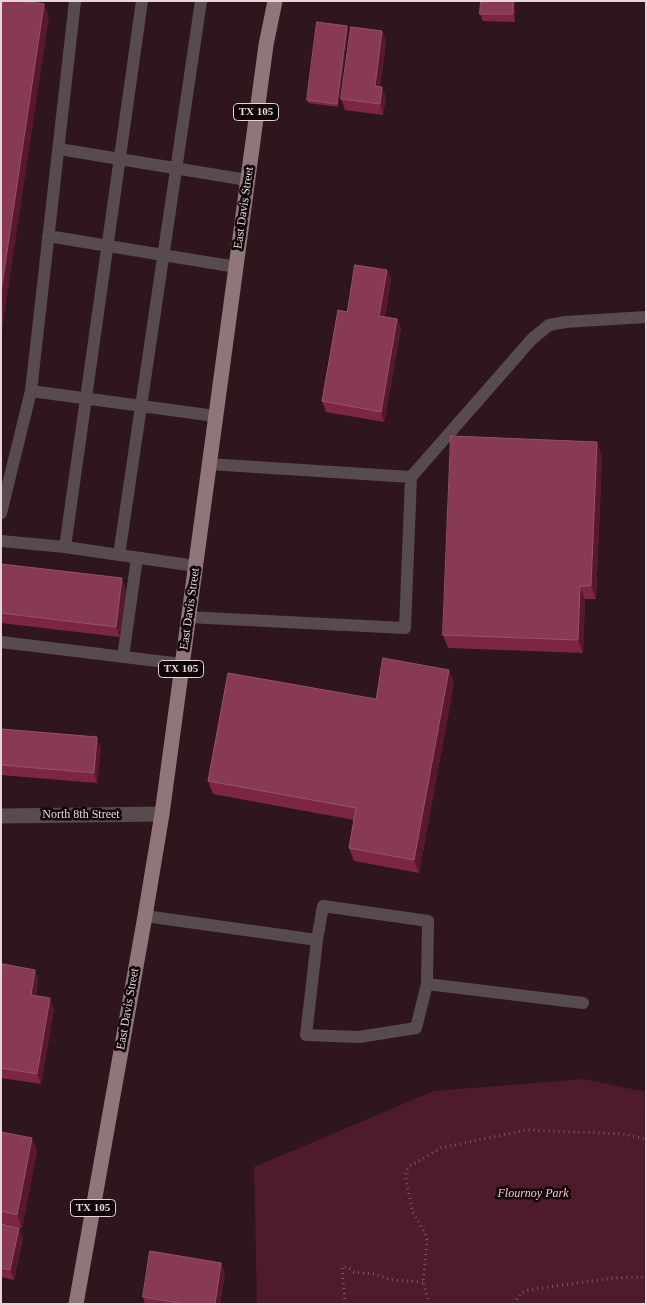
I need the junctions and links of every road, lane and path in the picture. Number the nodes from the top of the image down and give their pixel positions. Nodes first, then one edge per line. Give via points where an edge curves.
1 (76, 1) edge
2 (142, 1) edge
3 (201, 1) edge
4 (275, 1) edge
5 (59, 149) junction
6 (120, 159) junction
7 (176, 168) junction
8 (247, 180) junction
9 (48, 236) junction
10 (108, 246) junction
11 (164, 255) junction
12 (236, 267) junction
13 (646, 317) edge
14 (31, 391) junction
15 (86, 398) junction
16 (142, 406) junction
17 (215, 416) junction
18 (209, 464) junction
19 (411, 477) junction
20 (1, 513) edge
21 (1, 541) edge
22 (65, 547) junction
23 (119, 555) junction
24 (136, 558) junction
25 (195, 566) junction
26 (188, 617) junction
27 (1, 642) edge
28 (123, 657) junction
29 (182, 664) junction
30 (162, 814) junction
31 (1, 816) edge
32 (145, 916) junction
33 (317, 940) junction
34 (426, 984) junction
35 (583, 1003) dead end
36 (646, 1139) edge
37 (646, 1276) edge
38 (422, 1282) junction
39 (76, 1304) edge
40 (345, 1304) edge
41 (429, 1304) edge
42 (514, 1304) edge

1 - 5 lane
2 - 6 lane
3 - 7 lane
4 - 8 main road, East Davis Street / TX 105
5 - 6 lane
5 - 9 lane
6 - 7 lane
6 - 10 lane
7 - 8 lane
7 - 11 lane
8 - 12 main road, East Davis Street / TX 105
9 - 10 lane
9 - 14 lane
10 - 11 lane
10 - 15 lane
11 - 12 lane
11 - 16 lane
12 - 17 main road, East Davis Street / TX 105
13 - 19 lane via 565,322 549,326 532,339
14 - 15 lane
14 - 20 lane
15 - 16 lane
15 - 22 lane
16 - 17 lane
16 - 23 lane
17 - 18 main road, East Davis Street / TX 105
18 - 19 lane
18 - 25 main road, East Davis Street / TX 105
19 - 26 lane via 405,628
21 - 22 lane
22 - 23 lane
23 - 24 lane
24 - 25 lane
24 - 28 lane
25 - 26 main road, East Davis Street / TX 105
26 - 29 main road, East Davis Street / TX 105
27 - 28 lane
28 - 29 lane
29 - 30 main road, East Davis Street / TX 105
30 - 31 street, North 8th Street
30 - 32 main road, East Davis Street / TX 105
32 - 33 lane
32 - 39 main road, East Davis Street / TX 105
33 - 34 lane via 323,906 428,921
33 - 34 lane via 306,1034 359,1037 416,1028
34 - 35 lane
36 - 38 path via 623,1134 526,1130 441,1148 410,1166 406,1180 413,1214 427,1240
37 - 42 path via 528,1290 521,1293
38 - 40 path via 391,1280 342,1267
38 - 41 path

